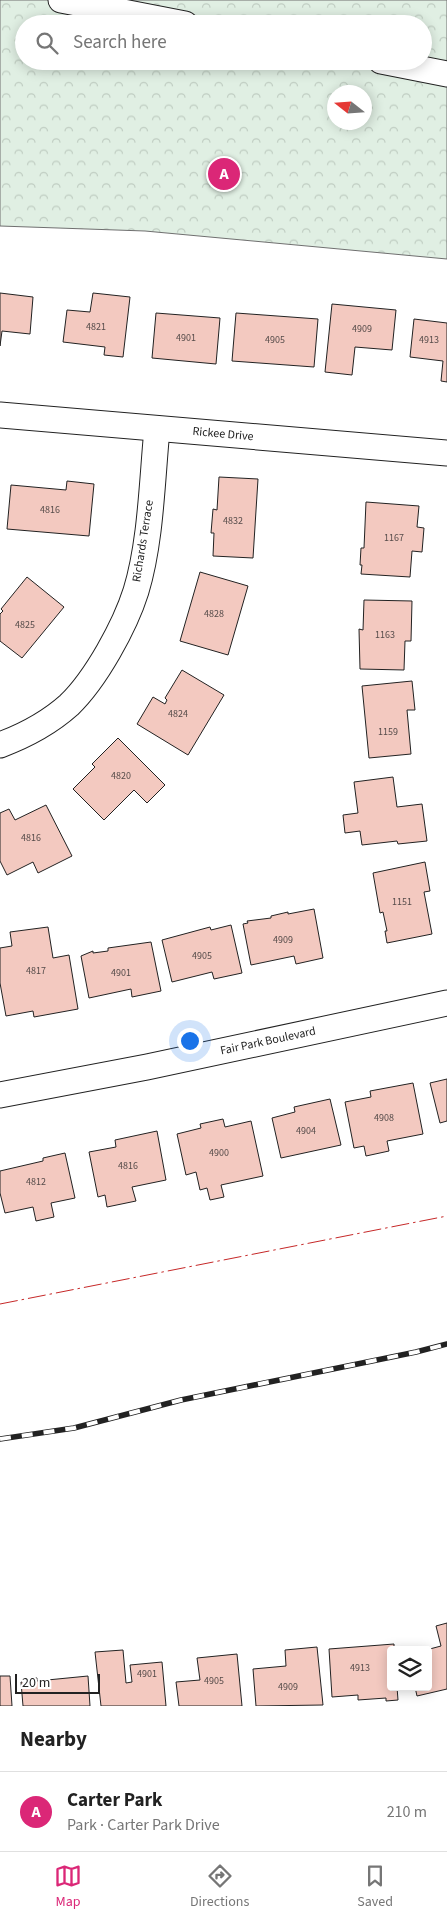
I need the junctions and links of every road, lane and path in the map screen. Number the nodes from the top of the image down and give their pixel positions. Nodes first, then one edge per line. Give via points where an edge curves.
1 (61, 0) edge
2 (138, 15) edge
3 (427, 70) edge
4 (447, 74) edge
5 (0, 415) edge
6 (157, 429) junction
7 (447, 453) edge
8 (0, 744) edge
9 (447, 1003) edge
10 (0, 1095) edge

1 - 2 street
3 - 4 street
5 - 6 street, Rickee Drive
6 - 7 street, Rickee Drive
6 - 8 street, Richards Terrace via 146,540 136,590 120,630 98,669 69,705 40,726
9 - 10 street, Fair Park Boulevard

